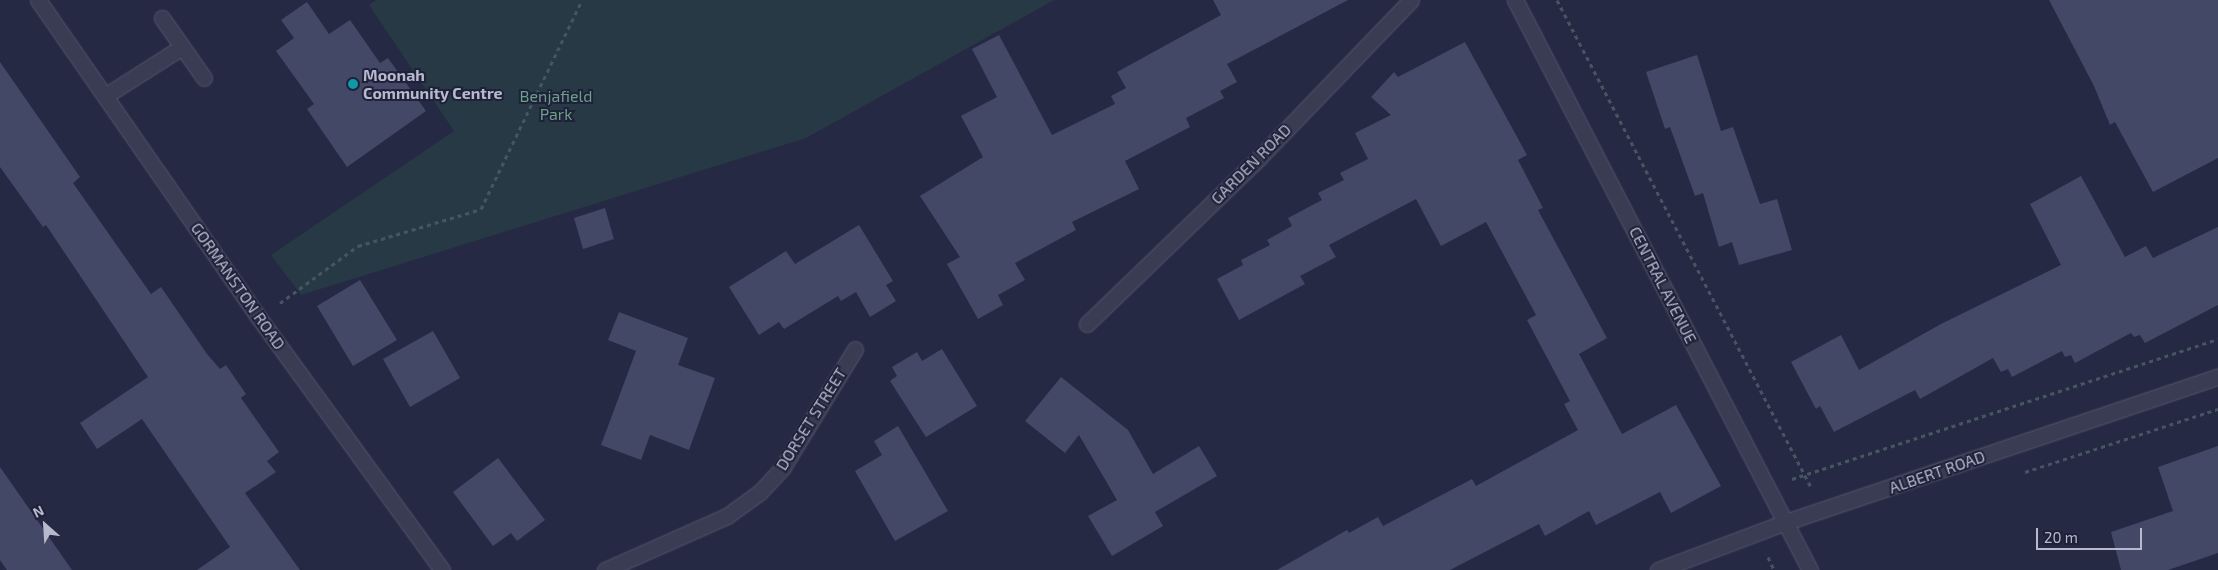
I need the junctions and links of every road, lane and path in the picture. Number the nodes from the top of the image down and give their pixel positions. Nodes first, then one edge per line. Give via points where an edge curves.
1 (38, 0) edge
2 (582, 0) edge
3 (1411, 0) edge
4 (1515, 0) edge
5 (1556, 0) edge
6 (162, 18) dead end
7 (182, 47) junction
8 (204, 78) dead end
9 (106, 96) junction
10 (259, 318) junction
11 (1087, 324) dead end
12 (2218, 339) edge
13 (855, 349) dead end
14 (2218, 377) edge
15 (1804, 475) junction
16 (1767, 487) junction
17 (1823, 510) junction
18 (1786, 522) junction
19 (442, 570) edge
20 (605, 570) edge
21 (1658, 570) edge
22 (1810, 570) edge

1 - 9 street, GORMANSTON ROAD
2 - 10 path via 481,210 358,246
3 - 11 street, GARDEN ROAD via 1259,158
4 - 16 street, CENTRAL AVENUE
5 - 15 path
6 - 7 street
7 - 8 street
7 - 9 street
9 - 10 street, GORMANSTON ROAD
10 - 19 street, GORMANSTON ROAD
12 - 15 path
13 - 20 street, DORSET STREET via 783,467 760,492 727,516
14 - 17 street, ALBERT ROAD
15 - 16 path
15 - 17 path
16 - 18 street, CENTRAL AVENUE
17 - 18 street, ALBERT ROAD
18 - 21 street, ALBERT ROAD
18 - 22 street, CENTRAL AVENUE

